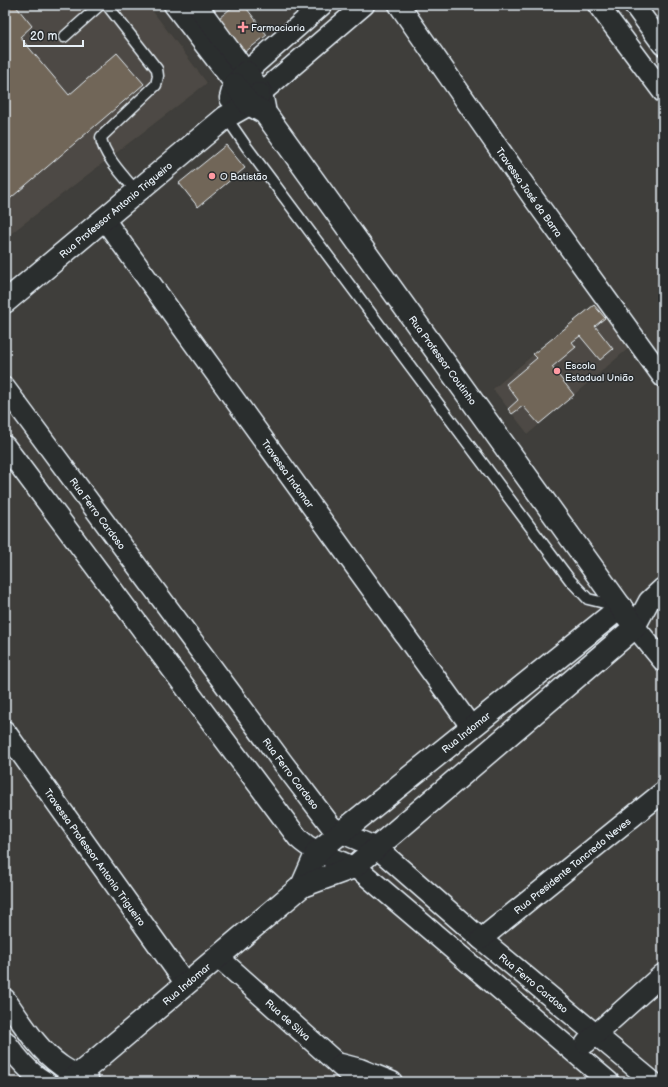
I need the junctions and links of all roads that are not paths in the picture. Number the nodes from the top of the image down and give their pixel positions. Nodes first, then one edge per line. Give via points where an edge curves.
1 (100, 5) edge
2 (107, 5) edge
3 (174, 5) edge
4 (197, 5) edge
5 (322, 5) edge
6 (364, 5) edge
7 (398, 5) edge
8 (598, 5) edge
9 (634, 5) edge
10 (64, 37) dead end
11 (663, 45) edge
12 (240, 78) junction
13 (663, 92) edge
14 (258, 103) junction
15 (226, 117) junction
16 (137, 192) junction
17 (104, 219) junction
18 (5, 302) edge
19 (663, 377) edge
20 (5, 388) edge
21 (5, 446) edge
22 (656, 594) edge
23 (621, 607) junction
24 (635, 627) junction
25 (663, 661) edge
26 (239, 703) junction
27 (213, 725) junction
28 (472, 728) junction
29 (5, 731) edge
30 (283, 763) junction
31 (257, 784) junction
32 (663, 792) edge
33 (342, 833) junction
34 (377, 848) junction
35 (317, 852) junction
36 (354, 867) junction
37 (302, 886) junction
38 (481, 939) junction
39 (218, 957) junction
40 (663, 974) edge
41 (186, 984) junction
42 (5, 999) edge
43 (596, 1034) junction
44 (5, 1041) edge
45 (574, 1053) junction
46 (337, 1062) junction
47 (79, 1080) edge
48 (46, 1082) edge
49 (358, 1082) edge
50 (392, 1082) edge
51 (609, 1082) edge
52 (653, 1082) edge

1 - 10 lane
2 - 16 lane via 157,69 156,85 101,138 108,156
3 - 12 street, Rua Professor Coutinho
4 - 12 street, Rua Professor Coutinho
5 - 12 street
6 - 14 street, Rua Professor Antonio Trigueiro
7 - 19 street, Travessa José da Barra
8 - 13 street
9 - 11 street
12 - 14 street, Rua Professor Coutinho
12 - 15 street
14 - 15 street, Rua Professor Antonio Trigueiro
14 - 23 street, Rua Professor Coutinho
15 - 16 street, Rua Professor Antonio Trigueiro
15 - 23 lane via 570,580 588,599
16 - 17 street, Rua Professor Antonio Trigueiro
17 - 18 street, Rua Professor Antonio Trigueiro
17 - 28 street, Travessa Indomar
20 - 26 street, Rua Ferro Cardoso
21 - 27 street
22 - 23 street, Rua Indomar
22 - 24 street, Rua Indomar
23 - 24 street
23 - 28 street, Rua Indomar
24 - 25 street
24 - 34 street, Rua Indomar
26 - 27 street
26 - 30 street, Rua Ferro Cardoso
27 - 31 street
28 - 33 street, Rua Indomar
29 - 41 street, Travessa Professor Antonio Trigueiro
30 - 31 street
30 - 33 street, Rua Ferro Cardoso via 320,813 331,826
31 - 35 street via 298,838
32 - 38 street, Rua Presidente Tancredo Neves
33 - 34 street, Rua Ferro Cardoso
33 - 35 street, Rua Indomar
34 - 36 street, Rua Indomar
34 - 38 street, Rua Ferro Cardoso
35 - 36 street
35 - 37 street, Rua Indomar
36 - 37 street, Rua Indomar
36 - 45 street via 375,882
37 - 39 street, Rua Indomar
38 - 43 street, Rua Ferro Cardoso
39 - 41 street, Rua Indomar
39 - 46 street, Rua de Silva
40 - 43 street
41 - 47 street, Rua Indomar
42 - 47 street via 47,1053
43 - 45 street
43 - 52 street, Rua Ferro Cardoso
44 - 48 street via 25,1066
45 - 51 street
46 - 49 street, Rua de Silva
46 - 50 street

